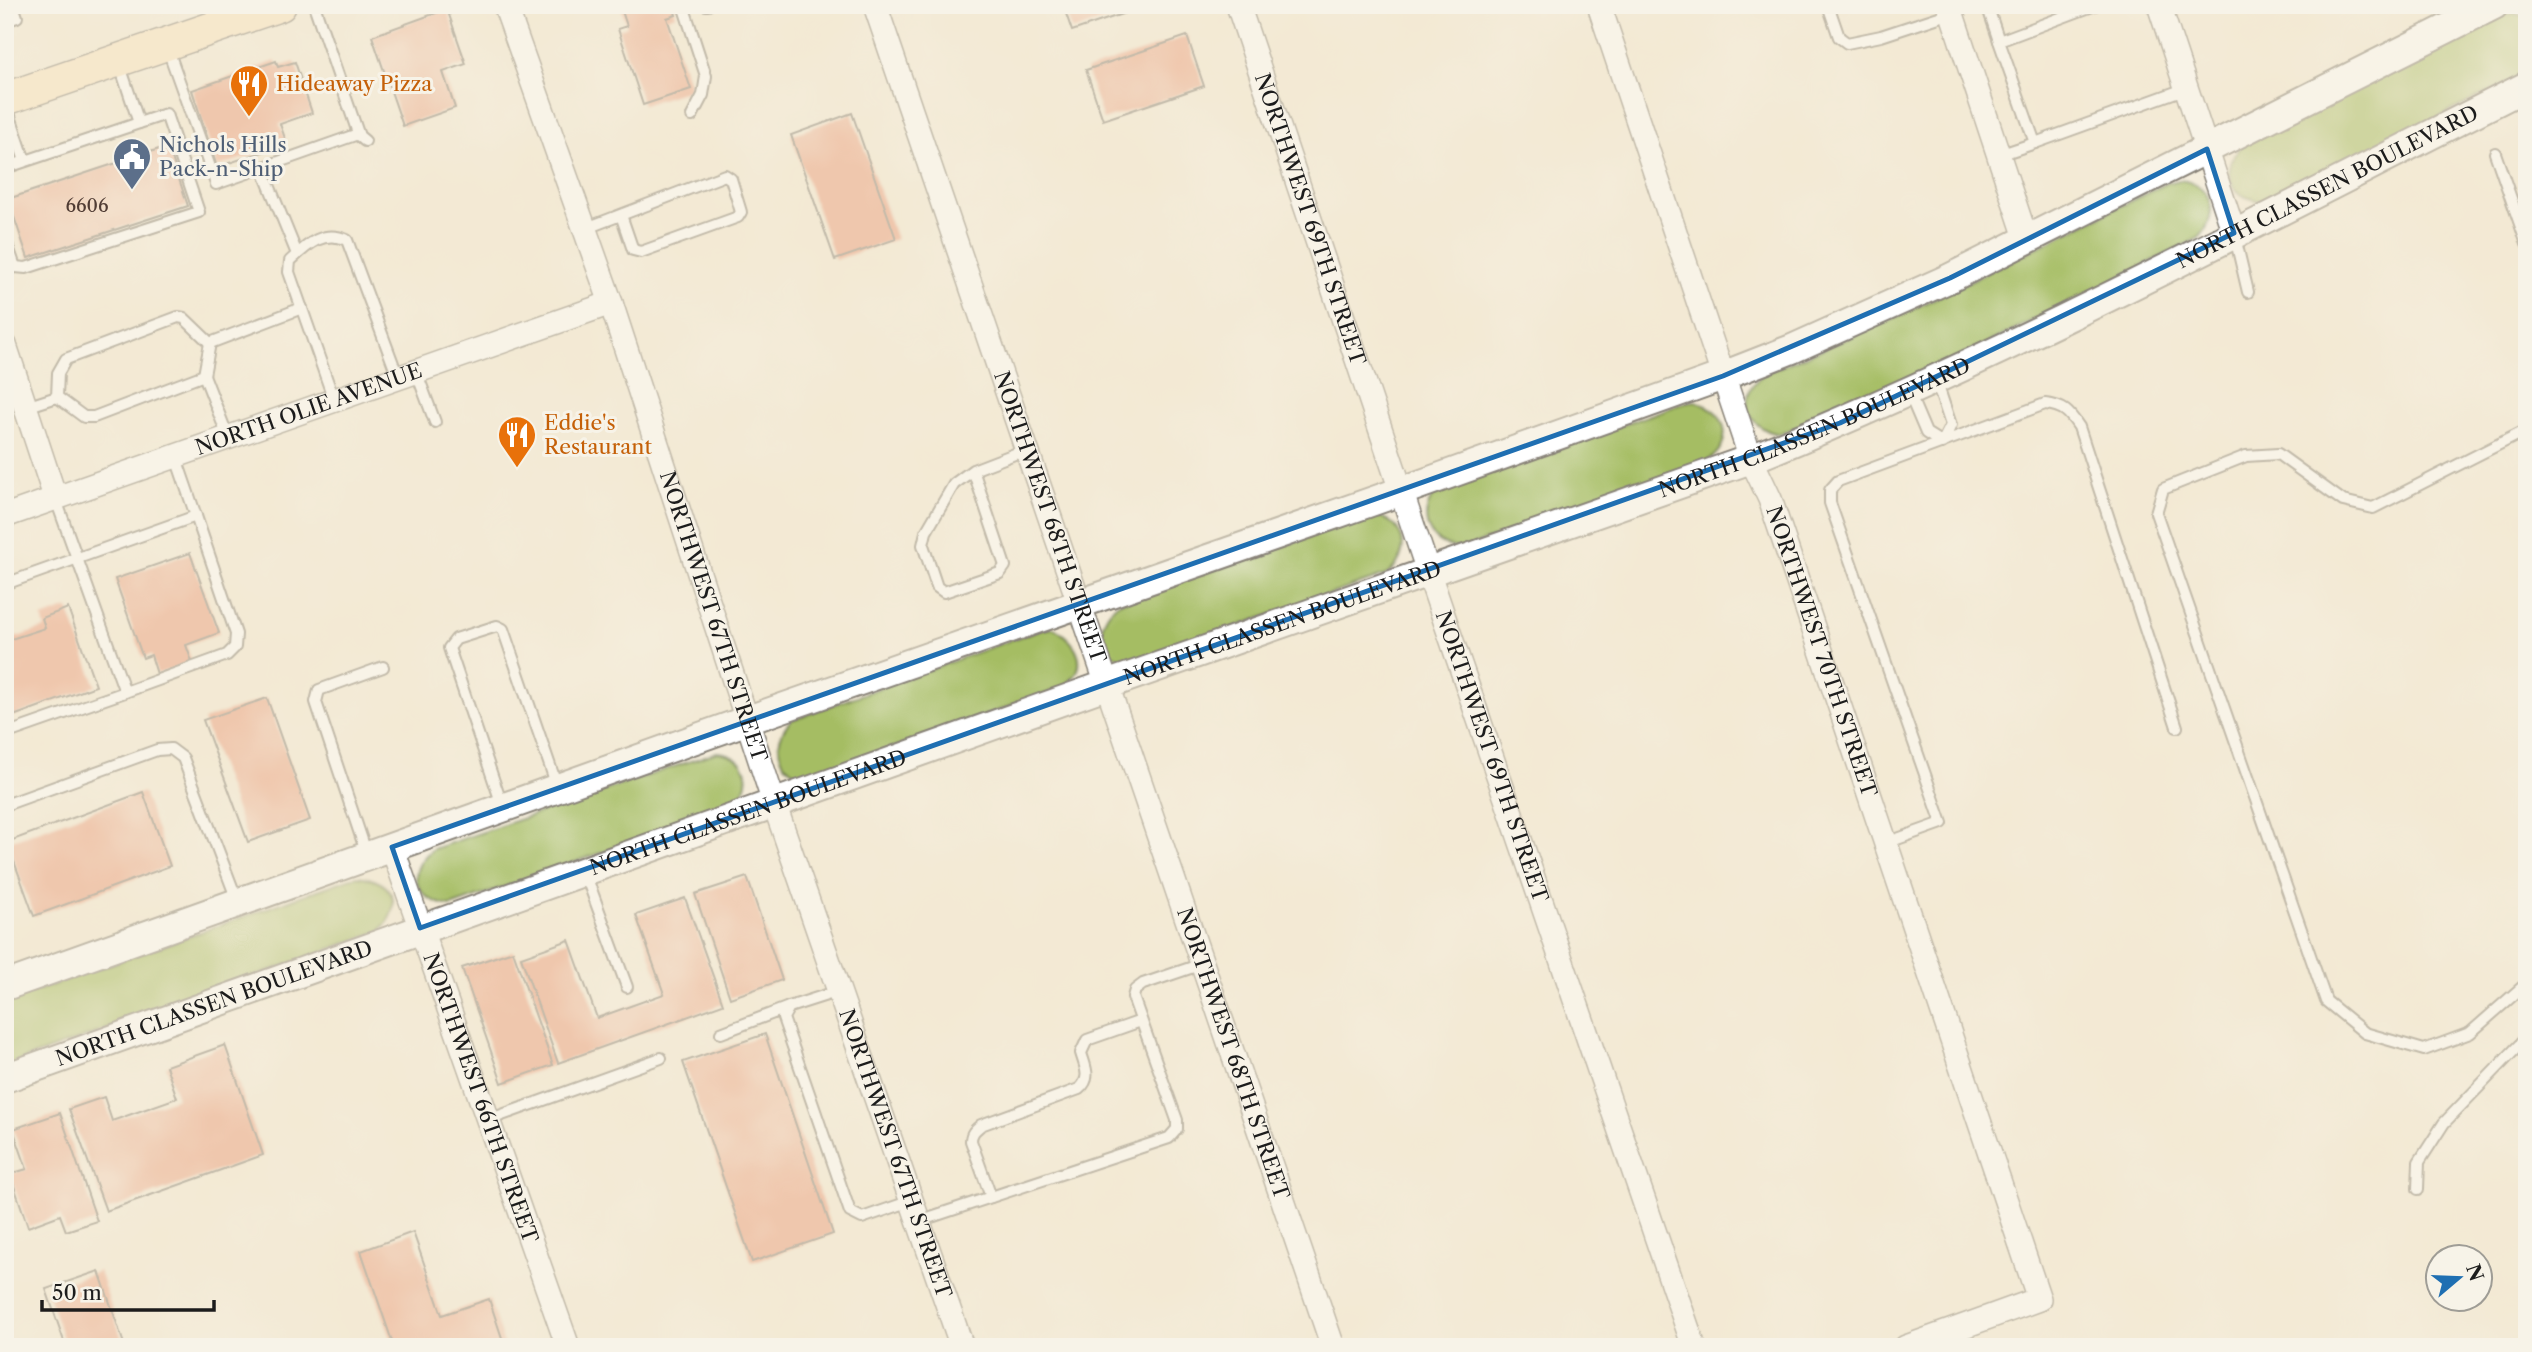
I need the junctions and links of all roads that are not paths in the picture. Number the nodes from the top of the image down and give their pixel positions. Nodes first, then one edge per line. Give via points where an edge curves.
1 (13, 5) edge
2 (279, 5) edge
3 (314, 5) edge
4 (505, 5) edge
5 (683, 5) edge
6 (875, 5) edge
7 (1238, 5) edge
8 (1599, 5) edge
9 (1828, 5) edge
10 (1987, 5) edge
11 (2095, 5) edge
12 (2159, 5) edge
13 (2494, 5) edge
14 (1950, 9) edge
15 (5, 21) edge
16 (1999, 41) junction
17 (166, 44) junction
18 (118, 60) junction
19 (2527, 86) edge
20 (2186, 88) junction
21 (5, 100) edge
22 (692, 116) dead end
23 (139, 123) junction
24 (2035, 143) junction
25 (2207, 149) junction
26 (2495, 153) dead end
27 (1999, 156) junction
28 (25, 161) junction
29 (5, 168) edge
30 (262, 168) junction
31 (621, 215) junction
32 (584, 229) junction
33 (2234, 233) junction
34 (5, 238) edge
35 (2027, 240) junction
36 (2527, 244) edge
37 (297, 254) junction
38 (10, 268) edge
39 (2248, 292) dead end
40 (611, 303) junction
41 (302, 308) junction
42 (210, 342) junction
43 (5, 345) edge
44 (407, 374) junction
45 (204, 375) junction
46 (1723, 376) junction
47 (1936, 380) junction
48 (1909, 393) junction
49 (57, 397) junction
50 (334, 400) junction
51 (26, 407) junction
52 (435, 422) dead end
53 (2527, 430) edge
54 (228, 437) junction
55 (1942, 443) junction
56 (1025, 450) junction
57 (175, 456) junction
58 (1751, 459) junction
59 (973, 470) junction
60 (1402, 491) junction
61 (55, 497) junction
62 (5, 516) edge
63 (196, 516) junction
64 (78, 558) junction
65 (1429, 574) junction
66 (5, 584) edge
67 (1078, 604) junction
68 (383, 667) dead end
69 (1106, 685) junction
70 (125, 692) junction
71 (748, 720) junction
72 (2178, 727) dead end
73 (5, 734) edge
74 (558, 788) junction
75 (775, 803) junction
76 (5, 806) edge
77 (503, 808) junction
78 (1886, 843) junction
79 (380, 852) junction
80 (584, 871) junction
81 (238, 903) junction
82 (420, 928) junction
83 (1202, 964) junction
84 (8, 982) edge
85 (2527, 983) edge
86 (627, 987) dead end
87 (839, 991) junction
88 (789, 1007) junction
89 (1141, 1021) junction
90 (721, 1032) dead end
91 (2527, 1037) edge
92 (661, 1058) dead end
93 (5, 1078) edge
94 (488, 1119) junction
95 (2418, 1189) dead end
96 (991, 1198) junction
97 (915, 1211) junction
98 (568, 1347) edge
99 (962, 1347) edge
100 (1333, 1347) edge
101 (1695, 1347) edge
102 (1906, 1347) edge

1 - 15 lane via 17,17
2 - 17 main road
3 - 30 lane via 362,137
4 - 32 street, NORTHWEST 67TH STREET
5 - 22 lane via 706,76
6 - 56 street, NORTHWEST 68TH STREET
7 - 60 street, NORTHWEST 69TH STREET
8 - 46 street, NORTHWEST 70TH STREET
9 - 14 lane via 1839,37 1847,43 1881,36
10 - 16 lane
11 - 16 lane
12 - 20 street
13 - 25 street
14 - 27 street
16 - 24 lane
17 - 18 main road
17 - 30 lane via 216,184
18 - 21 main road
18 - 23 lane
19 - 33 street, NORTH CLASSEN BOULEVARD
20 - 24 lane
20 - 25 street
21 - 28 lane
23 - 28 lane
23 - 38 lane via 166,114 199,212 26,268
24 - 27 lane
25 - 33 street
25 - 35 street
26 - 36 lane
27 - 35 street
28 - 29 lane
30 - 37 lane
31 - 31 lane via 725,175 731,179 741,212 738,217 640,252 633,250
31 - 32 lane
32 - 40 street, NORTHWEST 67TH STREET
33 - 39 lane
33 - 47 street, NORTH CLASSEN BOULEVARD
34 - 38 lane
35 - 46 street via 1868,316
37 - 41 lane via 290,261 289,272
37 - 44 lane via 321,237 336,235 347,240
40 - 44 street, NORTH OLIE AVENUE
40 - 71 street, NORTHWEST 67TH STREET
41 - 42 lane
41 - 50 lane
42 - 45 lane
42 - 49 lane via 178,317 135,332 66,359 58,373
43 - 51 street
44 - 50 street, NORTH OLIE AVENUE
44 - 52 lane
45 - 49 lane via 94,417 84,417
45 - 54 lane
46 - 58 street, NORTHWEST 70TH STREET
46 - 60 street
47 - 48 street, NORTH CLASSEN BOULEVARD
47 - 55 lane via 1951,425
48 - 55 lane via 1927,433
48 - 58 street, NORTH CLASSEN BOULEVARD
49 - 51 lane
50 - 54 street, NORTH OLIE AVENUE
51 - 61 street
53 - 85 lane via 2373,508 2343,501 2278,454 2246,456 2163,489 2156,513 2326,1001 2365,1033 2424,1050 2470,1033
54 - 57 street, NORTH OLIE AVENUE
55 - 72 lane via 2045,404 2069,412 2079,427
55 - 78 lane via 1838,481 1830,490 1830,503 1942,823
56 - 59 lane
56 - 67 street, NORTHWEST 68TH STREET
57 - 61 street, NORTH OLIE AVENUE
57 - 63 lane
58 - 65 street, NORTH CLASSEN BOULEVARD
58 - 78 street, NORTHWEST 70TH STREET via 1770,499
59 - 59 lane via 954,484 926,532 923,545 937,587 944,592 1000,573 1005,566
60 - 65 street, NORTHWEST 69TH STREET
60 - 67 street
61 - 62 street, NORTH OLIE AVENUE
61 - 64 lane
63 - 64 lane
63 - 70 lane via 236,634 235,647 227,655
64 - 66 lane
64 - 70 lane
65 - 69 street, NORTH CLASSEN BOULEVARD
65 - 101 street, NORTHWEST 69TH STREET
67 - 69 street, NORTHWEST 68TH STREET
67 - 71 street
68 - 79 lane via 319,690 316,702
69 - 75 street, NORTH CLASSEN BOULEVARD
69 - 83 street, NORTHWEST 68TH STREET
70 - 73 lane
71 - 74 street
71 - 75 street, NORTHWEST 67TH STREET
74 - 77 street
74 - 77 lane via 503,629 497,626 456,639 449,648
75 - 80 street, NORTH CLASSEN BOULEVARD
75 - 87 street, NORTHWEST 67TH STREET
76 - 81 lane via 157,750 171,749 183,758
77 - 79 street
78 - 102 street, NORTHWEST 70TH STREET via 2039,1299
79 - 81 street
79 - 82 street, NORTHWEST 66TH STREET
80 - 82 street, NORTH CLASSEN BOULEVARD
80 - 86 lane
81 - 84 street
82 - 93 street, NORTH CLASSEN BOULEVARD
82 - 94 street, NORTHWEST 66TH STREET
83 - 89 lane via 1135,990 1134,1004
83 - 100 street, NORTHWEST 68TH STREET
87 - 88 lane
87 - 97 street, NORTHWEST 67TH STREET
88 - 90 lane
88 - 97 lane via 783,1018 850,1212 862,1218
89 - 96 lane via 1087,1040 1081,1053 1088,1076 1079,1089 975,1130 971,1142
89 - 96 lane via 1177,1120 1174,1134
91 - 95 lane via 2444,1123 2419,1162
92 - 94 lane
94 - 98 street, NORTHWEST 66TH STREET
96 - 97 lane
97 - 99 street, NORTHWEST 67TH STREET

